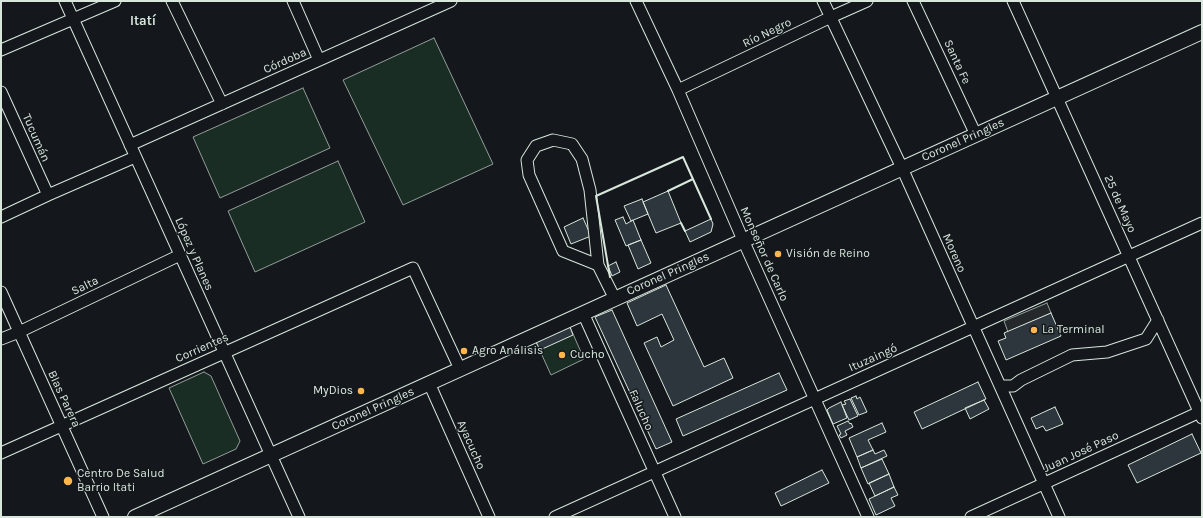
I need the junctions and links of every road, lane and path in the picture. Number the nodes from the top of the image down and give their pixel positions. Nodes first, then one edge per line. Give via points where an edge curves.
1 (65, 1) edge
2 (115, 1) edge
3 (172, 1) edge
4 (293, 1) edge
5 (451, 1) edge
6 (636, 1) edge
7 (823, 1) edge
8 (867, 1) edge
9 (913, 1) edge
10 (1013, 1) edge
11 (439, 3) edge
12 (831, 17) junction
13 (73, 19) junction
14 (1202, 32) edge
15 (1, 50) edge
16 (319, 60) junction
17 (678, 90) junction
18 (1, 92) edge
19 (1057, 98) junction
20 (222, 104) junction
21 (976, 135) junction
22 (130, 145) junction
23 (136, 157) junction
24 (902, 168) junction
25 (48, 195) junction
26 (1, 217) edge
27 (1202, 223) edge
28 (743, 240) junction
29 (180, 255) junction
30 (1129, 256) junction
31 (598, 265) junction
32 (1, 292) edge
33 (615, 299) junction
34 (582, 313) junction
35 (1158, 320) junction
36 (973, 327) junction
37 (19, 332) junction
38 (1, 340) edge
39 (224, 352) junction
40 (460, 369) junction
41 (429, 383) junction
42 (1000, 386) junction
43 (815, 399) junction
44 (1201, 414) edge
45 (62, 426) junction
46 (1, 453) edge
47 (271, 455) junction
48 (654, 472) junction
49 (1044, 484) junction
50 (103, 517) edge
51 (135, 517) edge
52 (299, 517) edge
53 (489, 517) edge
54 (555, 517) edge
55 (675, 517) edge
56 (868, 517) edge
57 (971, 517) edge
58 (1059, 517) edge

1 - 13 street, López y Planes
2 - 13 street
3 - 20 street
4 - 16 street
5 - 11 street, Córdoba
6 - 17 street, Monseñor de Carlo
7 - 12 street, Moreno
8 - 12 street, Río Negro
9 - 21 street, Santa Fe
10 - 19 street, 25 de Mayo
11 - 16 street, Córdoba
12 - 17 street, Río Negro
12 - 24 street, Moreno
13 - 15 street
13 - 22 street, López y Planes
14 - 19 main road, Coronel Pringles
16 - 20 street, Córdoba
17 - 28 street, Monseñor de Carlo
18 - 25 street, Tucumán
19 - 21 main road, Coronel Pringles
19 - 30 street, 25 de Mayo
20 - 22 street, Córdoba
21 - 24 main road, Coronel Pringles
22 - 23 street, López y Planes
23 - 25 street
23 - 29 street, López y Planes
24 - 28 main road, Coronel Pringles
24 - 36 street, Moreno
25 - 26 street
27 - 30 street, Ituzaingó
28 - 33 main road, Coronel Pringles
28 - 43 street, Monseñor de Carlo
29 - 37 street, Salta
29 - 39 street, López y Planes
30 - 35 street, 25 de Mayo
30 - 36 street, Ituzaingó
31 - 31 street via 590,190 582,159 572,144 553,140 536,146 527,160 529,175 563,251
31 - 33 street
32 - 37 street, Blas Parera
33 - 34 main road, Coronel Pringles
34 - 40 main road, Coronel Pringles
34 - 48 street, Falucho
35 - 42 street via 1146,339 1107,352 1072,355 1013,386
35 - 44 street, 25 de Mayo
36 - 42 street, Moreno
36 - 43 street, Ituzaingó
37 - 38 street, Salta
37 - 45 street, Blas Parera
39 - 40 street, Corrientes via 413,268
39 - 45 street, Corrientes
39 - 47 street, López y Planes
40 - 41 main road, Coronel Pringles
41 - 47 main road, Coronel Pringles
41 - 53 street, Ayacucho
42 - 49 street, Moreno
43 - 48 street, Ituzaingó
43 - 56 street, Monseñor de Carlo
44 - 49 street, Juan José Paso
45 - 46 street, Corrientes
45 - 50 street, Blas Parera
47 - 51 main road, Coronel Pringles
47 - 52 street, López y Planes
48 - 54 street, Ituzaingó
48 - 55 street, Falucho
49 - 57 street, Juan José Paso
49 - 58 street, Moreno

